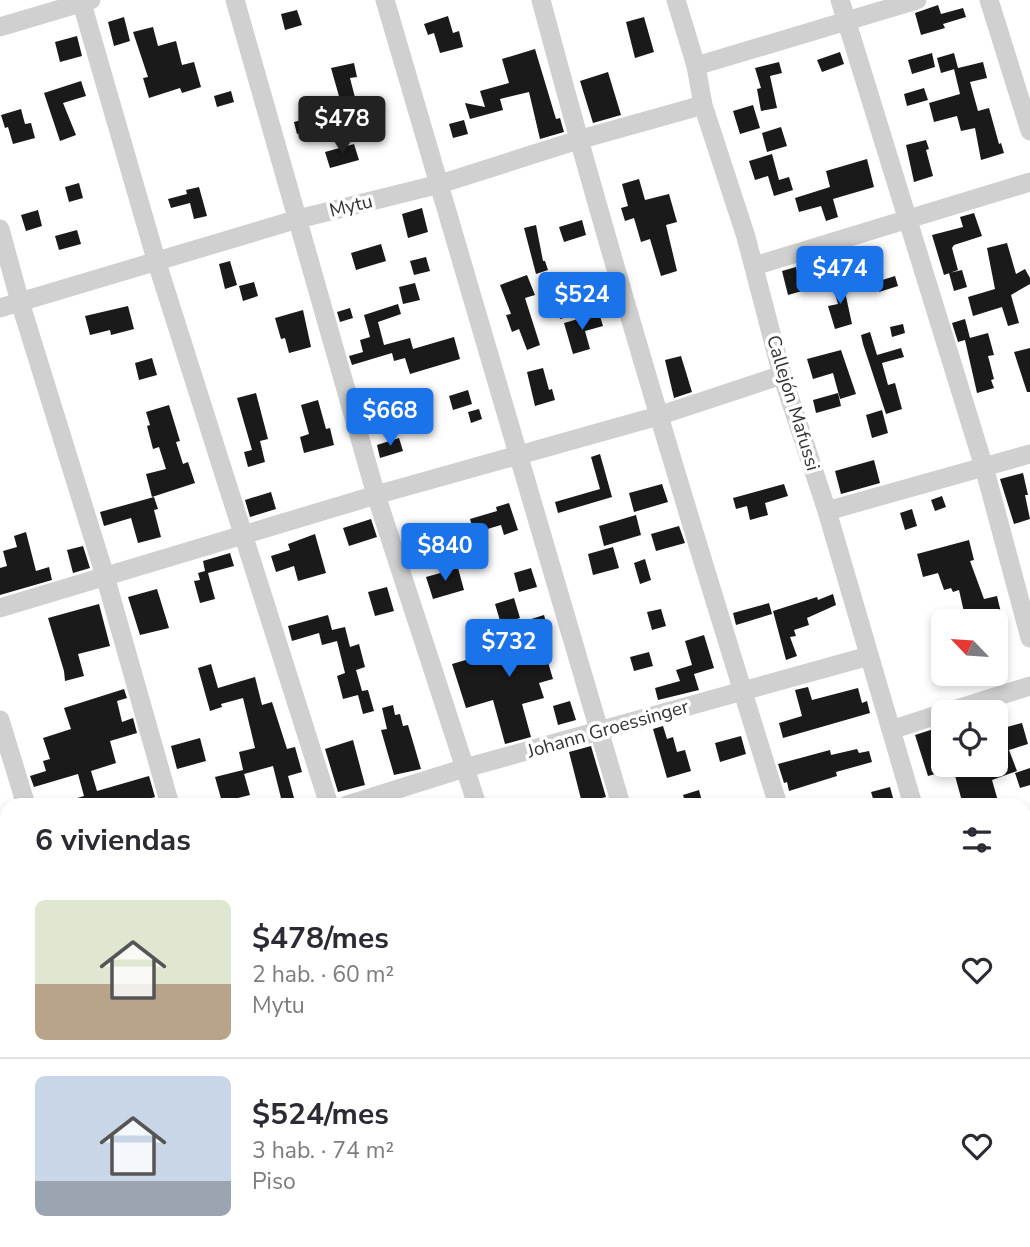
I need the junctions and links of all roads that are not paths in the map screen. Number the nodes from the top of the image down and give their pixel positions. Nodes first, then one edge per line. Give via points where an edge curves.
1 (235, 0) edge
2 (385, 0) edge
3 (541, 0) edge
4 (676, 0) edge
5 (840, 0) edge
6 (917, 0) edge
7 (989, 0) edge
8 (85, 1) edge
9 (847, 21) junction
10 (0, 27) edge
11 (696, 66) junction
12 (703, 105) junction
13 (1030, 131) edge
14 (578, 140) junction
15 (1030, 182) edge
16 (440, 184) junction
17 (298, 219) junction
18 (909, 220) junction
19 (0, 229) edge
20 (157, 263) junction
21 (754, 267) junction
22 (20, 302) junction
23 (0, 308) edge
24 (782, 375) junction
25 (657, 416) junction
26 (519, 453) junction
27 (1030, 454) edge
28 (984, 467) junction
29 (376, 495) junction
30 (827, 511) junction
31 (243, 536) junction
32 (105, 576) junction
33 (0, 608) edge
34 (1030, 638) edge
35 (869, 656) junction
36 (1030, 686) edge
37 (742, 691) junction
38 (986, 700) edge
39 (931, 717) edge
40 (0, 720) edge
41 (891, 730) junction
42 (600, 732) junction
43 (465, 768) junction
44 (24, 798) edge
45 (168, 798) edge
46 (327, 798) edge
47 (369, 798) edge
48 (475, 798) edge
49 (619, 798) edge
50 (776, 798) edge
51 (911, 798) edge

1 - 17 street
2 - 16 street
3 - 14 street
4 - 11 street, Callejón Mafussi
5 - 9 street
6 - 9 street
7 - 13 street
8 - 10 street
8 - 20 street
9 - 11 street
9 - 18 street
11 - 12 street, Callejón Mafussi
12 - 14 street, Mytu
12 - 21 street, Callejón Mafussi
14 - 16 street, Mytu
14 - 25 street
15 - 18 street
16 - 17 street, Mytu
16 - 26 street
17 - 20 street, Mytu
17 - 29 street
18 - 21 street
18 - 28 street
19 - 22 street
20 - 22 street, Mytu
20 - 31 street
21 - 24 street, Callejón Mafussi
22 - 23 street, Mytu
22 - 32 street
24 - 25 street
24 - 30 street, Callejón Mafussi
25 - 26 street
25 - 37 street
26 - 29 street
26 - 42 street
27 - 28 street
28 - 30 street
28 - 34 street
29 - 31 street
29 - 43 street
30 - 35 street, Callejón Mafussi
31 - 32 street
31 - 46 street
32 - 33 street
32 - 45 street
35 - 37 street, Johann Groessinger
35 - 41 street, Callejón Mafussi
36 - 38 street
37 - 42 street, Johann Groessinger
37 - 50 street
39 - 41 street
40 - 44 street
41 - 51 street, Callejón Mafussi
42 - 43 street, Johann Groessinger
42 - 49 street
43 - 47 street, Johann Groessinger
43 - 48 street

